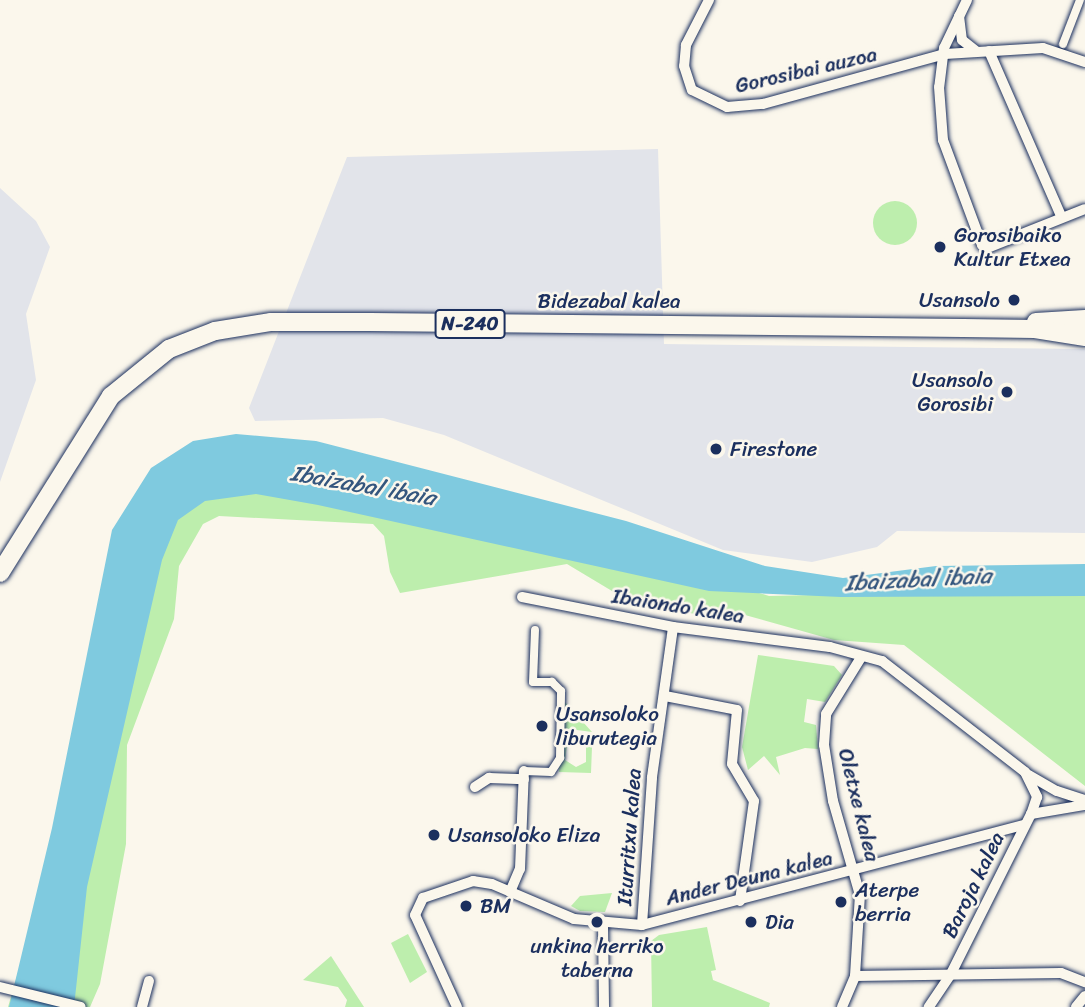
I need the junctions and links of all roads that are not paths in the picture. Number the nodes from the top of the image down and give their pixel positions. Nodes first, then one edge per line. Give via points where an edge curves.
1 (709, 0) edge
2 (967, 0) edge
3 (1080, 0) edge
4 (960, 16) junction
5 (962, 40) junction
6 (1063, 44) dead end
7 (945, 48) junction
8 (976, 51) junction
9 (989, 51) junction
10 (1085, 62) edge
11 (1085, 209) edge
12 (1061, 216) junction
13 (1085, 319) edge
14 (963, 328) junction
15 (1085, 337) edge
16 (0, 573) edge
17 (522, 597) dead end
18 (673, 628) junction
19 (534, 630) dead end
20 (862, 656) junction
21 (665, 695) junction
22 (524, 775) junction
23 (1028, 777) junction
24 (475, 787) dead end
25 (1083, 804) edge
26 (1031, 814) junction
27 (1024, 825) junction
28 (855, 871) junction
29 (510, 892) junction
30 (740, 901) junction
31 (603, 924) junction
32 (642, 925) junction
33 (951, 974) junction
34 (855, 976) junction
35 (149, 981) dead end
36 (1085, 982) edge
37 (0, 987) edge
38 (1085, 996) edge
39 (81, 1007) edge
40 (142, 1007) edge
41 (457, 1007) edge
42 (465, 1007) edge
43 (604, 1007) edge
44 (842, 1007) edge
45 (929, 1007) edge
46 (1076, 1007) edge

1 - 7 street, Gorosibai auzoa via 686,45 684,66 692,90 727,107 763,104
2 - 4 street
3 - 6 street
4 - 5 street
4 - 7 street
5 - 7 street
5 - 8 street
7 - 8 street, Gorosibai auzoa
7 - 12 street via 939,87 943,140 984,247
8 - 9 street, Gorosibai auzoa
9 - 10 street, Gorosibai auzoa via 1043,48
9 - 12 street
11 - 12 street
13 - 14 highway, N-240
14 - 15 highway, Bidezabal kalea / N-240
14 - 16 highway, Bidezabal kalea / N-240 via 271,322 215,331 169,349 111,396
17 - 18 street, Ibaiondo kalea
18 - 20 street, Ibaiondo kalea via 830,647
18 - 21 street, Iturritxu kalea
19 - 22 street via 533,682 552,682 561,691 560,758 551,772
20 - 23 street via 881,661
20 - 28 street, Oletxe kalea via 827,714 824,745 834,801
21 - 30 street via 737,710 732,764 754,800
21 - 32 street, Iturritxu kalea via 652,777
22 - 24 street via 489,778
22 - 29 street via 520,869
23 - 25 street
23 - 26 street via 1037,797
25 - 26 street
26 - 27 street, Baroja kalea
27 - 28 street, Ander Deuna kalea
27 - 33 street, Baroja kalea
28 - 30 street, Ander Deuna kalea
28 - 34 street, Oletxe kalea via 860,895
29 - 31 street, Ander Deuna kalea via 547,910
29 - 41 street, Ander Deuna kalea via 473,881 423,898 416,906 415,915
30 - 32 street, Ander Deuna kalea
31 - 32 street, Ander Deuna kalea
31 - 43 street
33 - 34 street
33 - 36 street via 1060,973
33 - 45 street, Baroja kalea
34 - 44 street, Oletxe kalea
35 - 40 street
37 - 39 street
38 - 46 street
41 - 42 street

